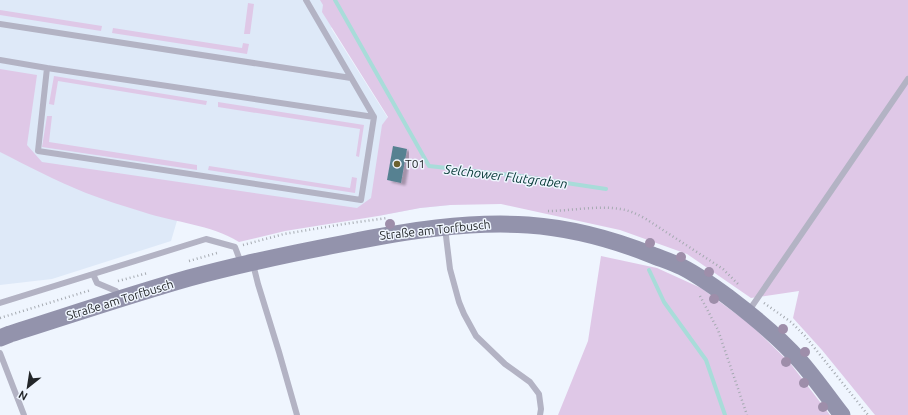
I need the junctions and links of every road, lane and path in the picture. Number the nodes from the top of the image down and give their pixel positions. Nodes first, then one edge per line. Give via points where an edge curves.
1 (306, 0) edge
2 (0, 24) edge
3 (0, 60) edge
4 (47, 68) junction
5 (351, 78) junction
6 (908, 79) edge
7 (374, 117) junction
8 (445, 227) junction
9 (247, 263) junction
10 (93, 274) junction
11 (698, 291) dead end
12 (121, 299) junction
13 (0, 303) edge
14 (748, 312) junction
15 (0, 338) edge
16 (0, 353) edge
17 (24, 415) edge
18 (297, 415) edge
19 (540, 415) edge
20 (746, 415) edge
21 (842, 415) edge

1 - 5 lane
2 - 5 lane
3 - 4 lane
4 - 7 lane
4 - 7 lane via 38,151 361,200
5 - 7 lane
6 - 14 lane
8 - 9 street, Straße am Torfbusch via 372,238
8 - 14 street, Straße am Torfbusch via 528,225 576,231 602,238 682,267
8 - 19 lane via 450,269 464,314 476,336 505,364 530,382 539,394
9 - 10 lane via 235,248 206,239
9 - 12 street, Straße am Torfbusch
9 - 18 lane via 260,291
10 - 12 lane via 97,282 116,291
10 - 13 lane
11 - 20 path via 718,330
12 - 15 street, Straße am Torfbusch
14 - 21 street, Straße am Torfbusch via 800,361
16 - 17 lane

